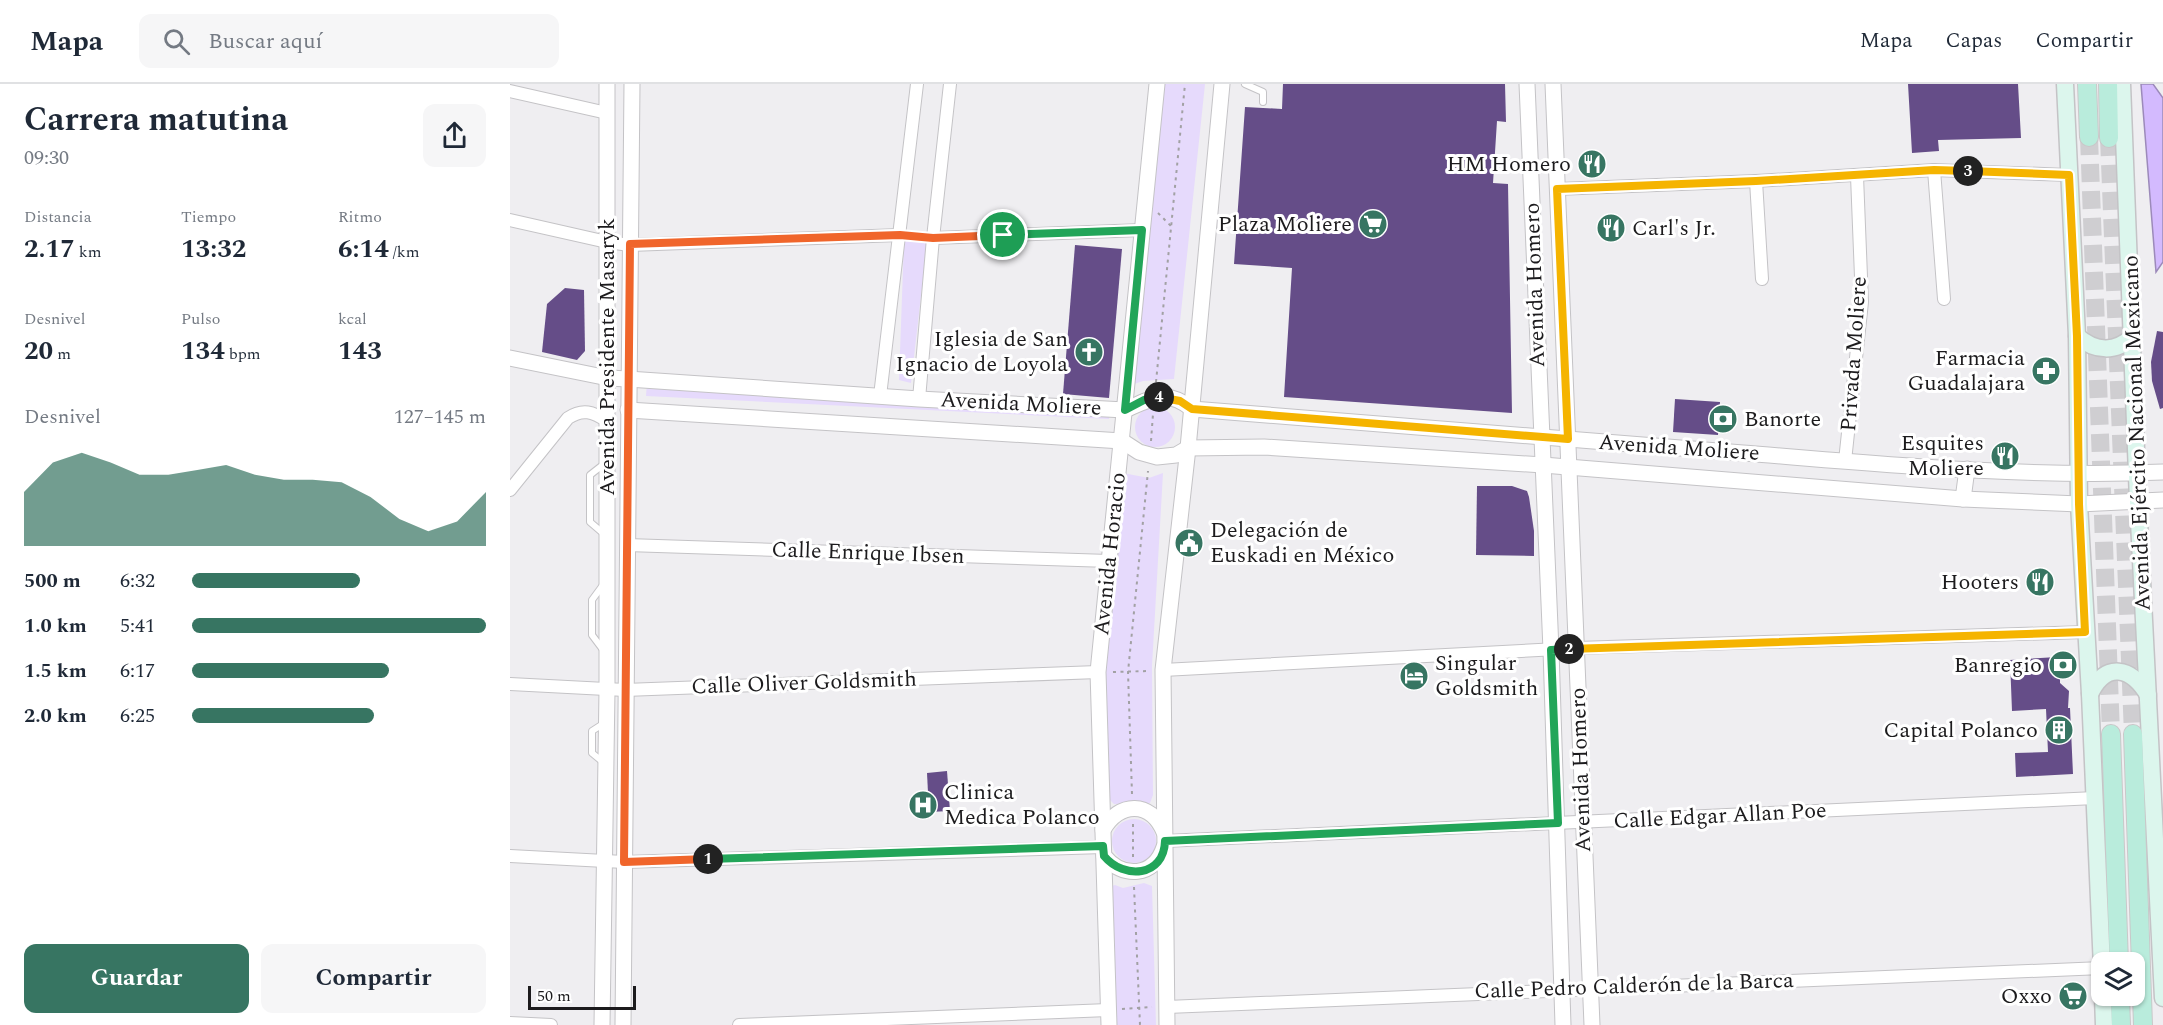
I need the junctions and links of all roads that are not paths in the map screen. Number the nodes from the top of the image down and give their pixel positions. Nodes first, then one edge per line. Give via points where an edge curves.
1 (607, 84) edge
2 (632, 84) edge
3 (917, 84) edge
4 (950, 84) edge
5 (1157, 84) edge
6 (1222, 84) edge
7 (1245, 84) edge
8 (1527, 84) edge
9 (1553, 84) edge
10 (2065, 84) edge
11 (2087, 84) edge
12 (2108, 84) edge
13 (2122, 84) edge
14 (510, 91) edge
15 (1263, 102) dead end
16 (607, 113) junction
17 (2090, 137) tunnel mouth
18 (2109, 138) tunnel mouth
19 (1934, 170) junction
20 (2069, 175) junction
21 (1857, 176) junction
22 (1756, 181) junction
23 (1557, 189) junction
24 (510, 220) edge
25 (1142, 230) junction
26 (900, 235) junction
27 (933, 238) junction
28 (607, 242) junction
29 (630, 244) junction
30 (1762, 279) dead end
31 (1944, 299) dead end
32 (2077, 336) junction
33 (2133, 336) junction
34 (510, 358) edge
35 (608, 378) junction
36 (628, 379) junction
37 (880, 396) junction
38 (918, 399) junction
39 (1192, 409) junction
40 (628, 410) junction
41 (1125, 410) junction
42 (607, 421) junction
43 (1542, 437) junction
44 (1568, 439) junction
45 (1122, 441) junction
46 (1188, 448) junction
47 (1845, 461) junction
48 (1543, 465) junction
49 (1569, 467) junction
50 (1967, 469) junction
51 (2163, 472) edge
52 (2080, 473) junction
53 (2137, 473) junction
54 (510, 490) edge
55 (1963, 499) junction
56 (2163, 500) edge
57 (2138, 501) junction
58 (2079, 504) junction
59 (627, 545) junction
60 (1109, 561) junction
61 (2085, 632) junction
62 (1576, 648) junction
63 (1551, 650) junction
64 (1163, 670) junction
65 (1098, 672) junction
66 (510, 684) edge
67 (607, 690) junction
68 (625, 690) junction
69 (2090, 694) junction
70 (2148, 695) junction
71 (2111, 734) tunnel mouth
72 (2133, 734) tunnel mouth
73 (2095, 798) junction
74 (1584, 822) junction
75 (1558, 823) junction
76 (1103, 830) junction
77 (1165, 840) junction
78 (1104, 851) junction
79 (510, 856) edge
80 (604, 861) junction
81 (624, 862) junction
82 (2101, 952) edge
83 (2119, 952) edge
84 (2091, 968) edge
85 (1590, 988) junction
86 (1562, 989) junction
87 (2163, 998) edge
88 (1167, 1006) junction
89 (2103, 1006) edge
90 (2120, 1006) edge
91 (1108, 1018) edge
92 (510, 1023) edge
93 (551, 1025) edge
94 (602, 1025) edge
95 (623, 1025) edge
96 (739, 1025) edge
97 (1167, 1025) edge
98 (1563, 1025) edge
99 (1592, 1025) edge
100 (2104, 1025) edge
101 (2121, 1025) edge
102 (2143, 1025) edge

1 - 16 street, Avenida Presidente Masaryk
2 - 29 street, Avenida Presidente Masaryk
3 - 26 street
4 - 27 street
5 - 25 street, Avenida Horacio
6 - 39 street
7 - 15 lane via 1263,92
8 - 43 street, Avenida Homero
9 - 23 street, Avenida Homero
10 - 20 main road
11 - 17 main road
12 - 18 main road
13 - 33 main road, Avenida Ejército Nacional Mexicano
14 - 16 street
16 - 28 street, Avenida Presidente Masaryk
19 - 20 street
19 - 21 street
19 - 31 street
20 - 32 main road
21 - 22 street
21 - 47 street, Privada Moliere via 1862,302
22 - 23 street
22 - 30 street
23 - 44 street, Avenida Homero
24 - 28 street
25 - 27 street
25 - 41 street, Avenida Horacio
26 - 29 street
26 - 37 street
27 - 38 street
28 - 29 street
28 - 35 street, Avenida Presidente Masaryk
29 - 36 street, Avenida Presidente Masaryk
32 - 33 main road via 2087,345 2103,348 2120,346
32 - 52 main road
33 - 53 main road, Avenida Ejército Nacional Mexicano
34 - 35 street, Avenida Moliere
35 - 36 street, Avenida Moliere
35 - 42 street, Avenida Presidente Masaryk
36 - 37 street, Avenida Moliere
36 - 40 street, Avenida Presidente Masaryk
37 - 38 street, Avenida Moliere
38 - 41 street, Avenida Moliere
39 - 41 street, Avenida Moliere via 1161,396
39 - 43 street, Avenida Moliere
39 - 46 street
40 - 45 street, Avenida Moliere
40 - 59 street, Avenida Presidente Masaryk
41 - 45 street, Avenida Horacio
42 - 54 street via 587,411 576,412
42 - 67 street, Avenida Presidente Masaryk
43 - 44 street, Avenida Moliere
43 - 48 street, Avenida Homero
44 - 47 street, Avenida Moliere
44 - 49 street, Avenida Homero
45 - 46 street, Avenida Moliere via 1157,457 1176,455
45 - 60 street, Avenida Horacio
46 - 48 street, Avenida Moliere via 1264,447
46 - 64 street
47 - 50 street, Avenida Moliere
48 - 49 street, Avenida Moliere
48 - 63 street, Avenida Homero
49 - 55 street, Avenida Moliere
49 - 62 street, Avenida Homero
50 - 52 street, Avenida Moliere
50 - 55 street
51 - 53 street, Avenida Moliere
52 - 53 street, Avenida Moliere
52 - 58 main road
53 - 57 main road, Avenida Ejército Nacional Mexicano
55 - 58 street, Avenida Moliere
56 - 57 street, Avenida Moliere
57 - 58 street, Avenida Moliere
57 - 70 main road, Avenida Ejército Nacional Mexicano
58 - 61 main road
59 - 60 street, Calle Enrique Ibsen
59 - 68 street, Avenida Presidente Masaryk
60 - 65 street, Avenida Horacio
61 - 62 street
61 - 69 main road
62 - 63 street
62 - 74 street, Avenida Homero
63 - 64 street
63 - 75 street, Avenida Homero
64 - 77 street
65 - 68 street, Calle Oliver Goldsmith
65 - 76 street, Avenida Horacio
66 - 67 street, Calle Oliver Goldsmith
67 - 68 street, Calle Oliver Goldsmith
67 - 80 street, Avenida Presidente Masaryk
68 - 81 street, Avenida Presidente Masaryk
69 - 70 main road via 2102,675 2119,672 2134,676
69 - 73 main road
70 - 87 main road, Avenida Ejército Nacional Mexicano
71 - 83 main road
72 - 102 main road
73 - 74 street, Calle Edgar Allan Poe
73 - 82 main road
74 - 75 street, Calle Edgar Allan Poe
74 - 85 street, Avenida Homero
75 - 77 street, Calle Edgar Allan Poe
75 - 86 street, Avenida Homero
76 - 77 street via 1117,813 1132,808 1159,821
76 - 78 street, Avenida Horacio
77 - 78 street via 1161,856 1150,867 1134,872 1120,870
77 - 88 street
78 - 81 street
78 - 91 street, Avenida Horacio
79 - 80 street
80 - 81 street
80 - 94 street, Avenida Presidente Masaryk
81 - 95 street, Avenida Presidente Masaryk
84 - 85 street, Calle Pedro Calderón de la Barca
85 - 86 street, Calle Pedro Calderón de la Barca
85 - 99 street, Avenida Homero
86 - 88 street, Calle Pedro Calderón de la Barca
86 - 98 street, Avenida Homero
88 - 97 street
89 - 100 main road
90 - 101 main road
91 - 96 street
92 - 93 street

